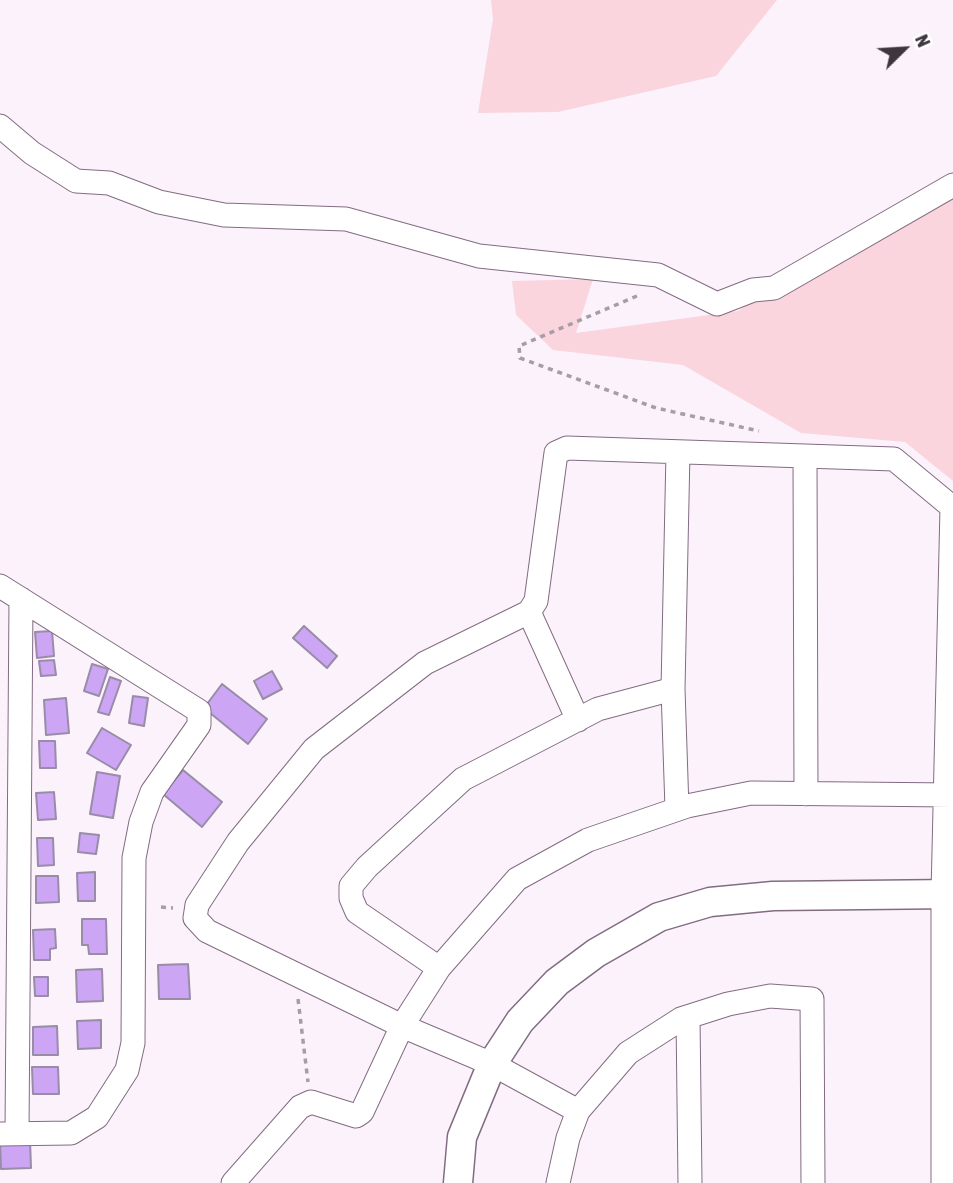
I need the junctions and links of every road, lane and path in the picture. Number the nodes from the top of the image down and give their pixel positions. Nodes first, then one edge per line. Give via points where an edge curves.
1 (0, 126) edge
2 (953, 185) edge
3 (638, 295) dead end
4 (678, 452) junction
5 (775, 455) junction
6 (805, 456) junction
7 (952, 508) edge
8 (0, 586) edge
9 (21, 599) junction
10 (529, 612) junction
11 (950, 673) edge
12 (673, 689) junction
13 (578, 720) junction
14 (806, 794) junction
15 (949, 795) edge
16 (677, 809) junction
17 (948, 894) edge
18 (439, 968) junction
19 (298, 998) dead end
20 (688, 1017) junction
21 (402, 1026) junction
22 (492, 1064) junction
23 (309, 1089) dead end
24 (578, 1111) junction
25 (8, 1134) edge
26 (233, 1183) edge
27 (457, 1183) edge
28 (558, 1183) edge
29 (690, 1183) edge
30 (813, 1183) edge
31 (943, 1183) edge

1 - 2 street via 76,181 109,183 159,202 223,215 346,219 479,256 658,275 717,304 753,290 774,288
3 - 5 path via 519,346 520,358 656,408 752,427 763,433
4 - 5 street
4 - 10 street via 567,448 556,453 536,601
4 - 12 street
5 - 6 street
6 - 7 street via 894,459
6 - 14 street
7 - 11 street
8 - 9 street
9 - 25 street
9 - 25 street via 199,711 199,725 152,792 141,822 134,858 133,1043 127,1070 97,1117 71,1133
10 - 13 street
10 - 21 street via 425,663 314,749 238,842 197,905 195,918 207,931
11 - 15 street
12 - 13 street via 598,709
12 - 16 street
13 - 18 street via 463,779 351,886 358,912
14 - 15 street
14 - 16 street via 751,793
15 - 17 street
16 - 18 street via 587,840 517,879
17 - 22 street via 773,896 710,902 659,917 557,982 520,1021
17 - 31 street
18 - 21 street
19 - 23 path
20 - 24 street via 628,1052
20 - 29 street
20 - 30 street via 770,996 812,999
21 - 22 street
21 - 26 street via 362,1112 356,1115 310,1102 300,1107
22 - 24 street
22 - 27 street via 462,1137
24 - 28 street

